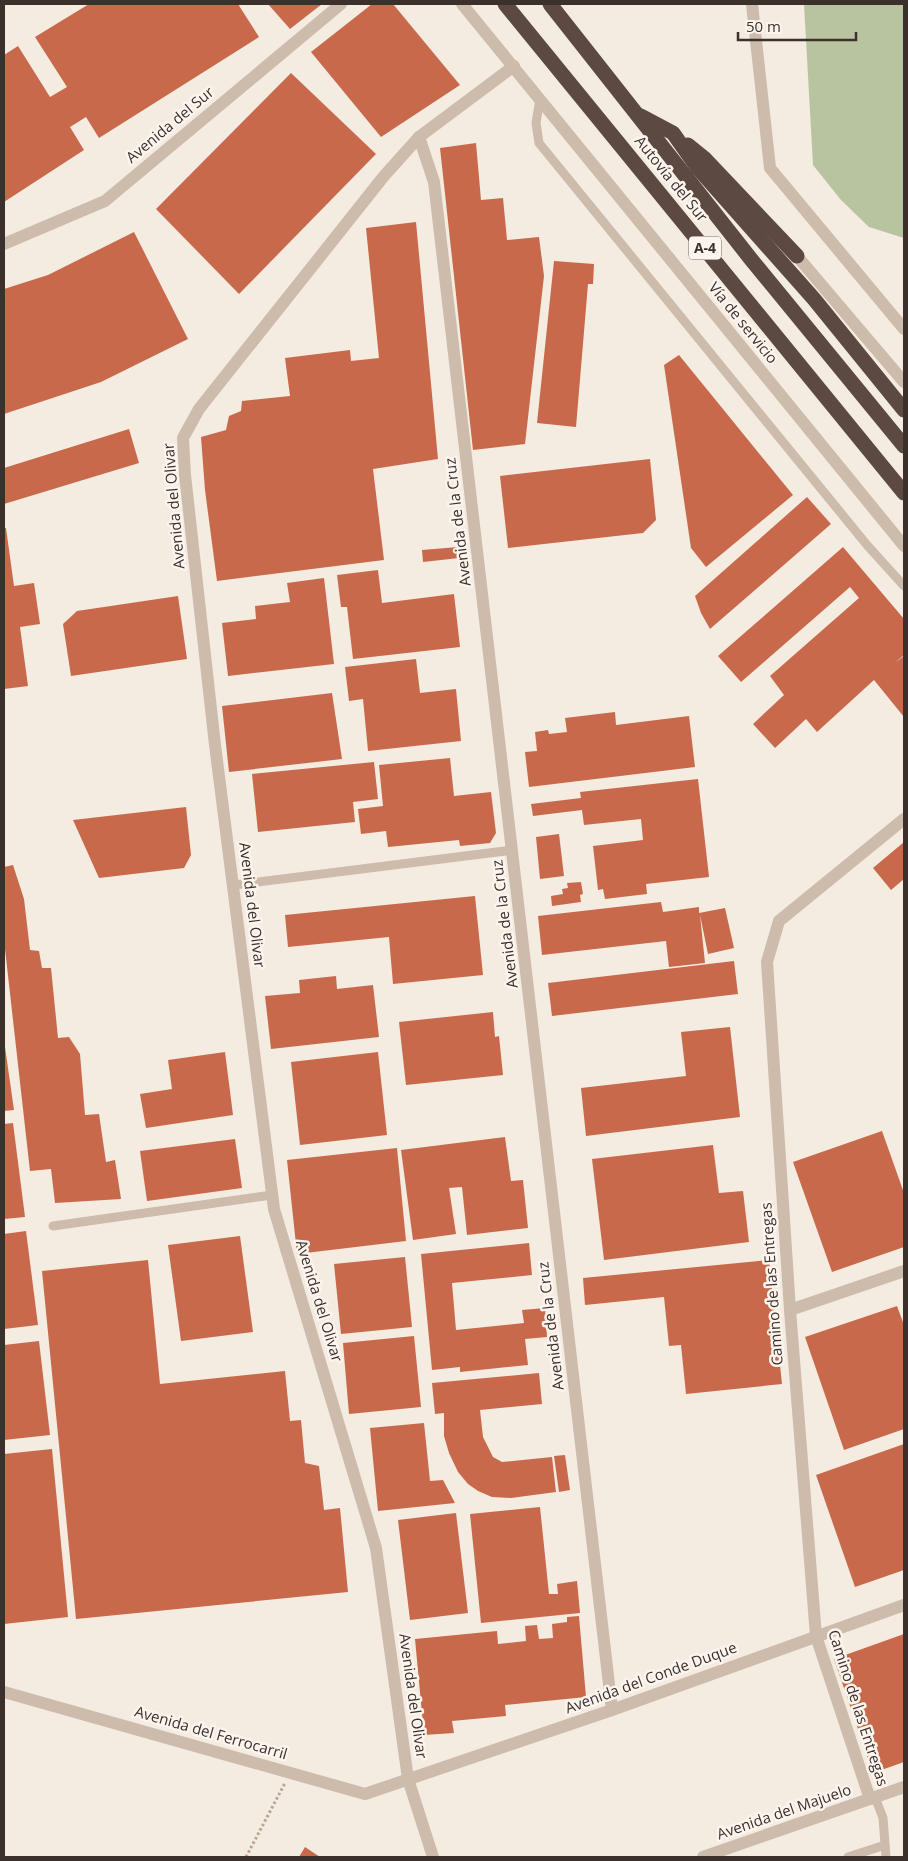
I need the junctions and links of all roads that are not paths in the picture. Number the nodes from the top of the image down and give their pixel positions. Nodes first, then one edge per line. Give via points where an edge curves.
1 (341, 4) edge
2 (462, 4) edge
3 (505, 4) edge
4 (550, 4) edge
5 (752, 4) edge
6 (514, 66) junction
7 (540, 99) junction
8 (635, 113) junction
9 (674, 133) junction
10 (419, 137) junction
11 (4, 244) edge
12 (797, 256) joint
13 (904, 329) edge
14 (904, 382) edge
15 (904, 410) edge
16 (904, 446) edge
17 (904, 493) edge
18 (904, 546) edge
19 (904, 586) edge
20 (904, 819) edge
21 (513, 850) junction
22 (234, 885) junction
23 (272, 1195) junction
24 (52, 1226) dead end
25 (904, 1271) edge
26 (790, 1310) junction
27 (904, 1605) edge
28 (816, 1636) junction
29 (4, 1692) edge
30 (612, 1710) junction
31 (408, 1779) junction
32 (904, 1787) edge
33 (872, 1798) junction
34 (885, 1845) junction
35 (433, 1857) edge
36 (703, 1857) edge
37 (848, 1857) edge
38 (886, 1857) edge

1 - 11 street, Avenida del Sur via 105,201
2 - 6 street, Vía de servicio
3 - 17 highway, Autovía del Sur / A-4
4 - 8 highway, Autovía del Sur / A-4
5 - 13 street via 770,168
6 - 7 street, Vía de servicio
6 - 10 street, Avenida del Olivar
7 - 18 street, Vía de servicio
7 - 19 lane via 536,123 539,143
8 - 9 highway
8 - 16 highway, Autovía del Sur / A-4
9 - 12 highway via 704,158
9 - 15 highway via 697,167 814,299
10 - 21 street, Avenida de la Cruz via 434,182
10 - 22 street, Avenida del Olivar via 384,176 199,409 183,438 215,745
12 - 14 street
20 - 26 street, Camino de las Entregas via 779,921 767,962
21 - 22 lane
21 - 30 street, Avenida de la Cruz
22 - 23 street, Avenida del Olivar
23 - 24 lane
23 - 31 street, Avenida del Olivar via 376,1548
25 - 26 street
26 - 28 street, Camino de las Entregas
27 - 28 street, Avenida del Conde Duque
28 - 30 street, Avenida del Conde Duque
28 - 33 street, Camino de las Entregas
29 - 31 street, Avenida del Ferrocarril via 365,1794
30 - 31 street, Avenida del Conde Duque
31 - 35 street, Avenida del Olivar
32 - 33 street, Avenida del Majuelo
33 - 34 lane via 883,1818
33 - 36 street, Avenida del Majuelo
34 - 37 lane
34 - 38 lane

